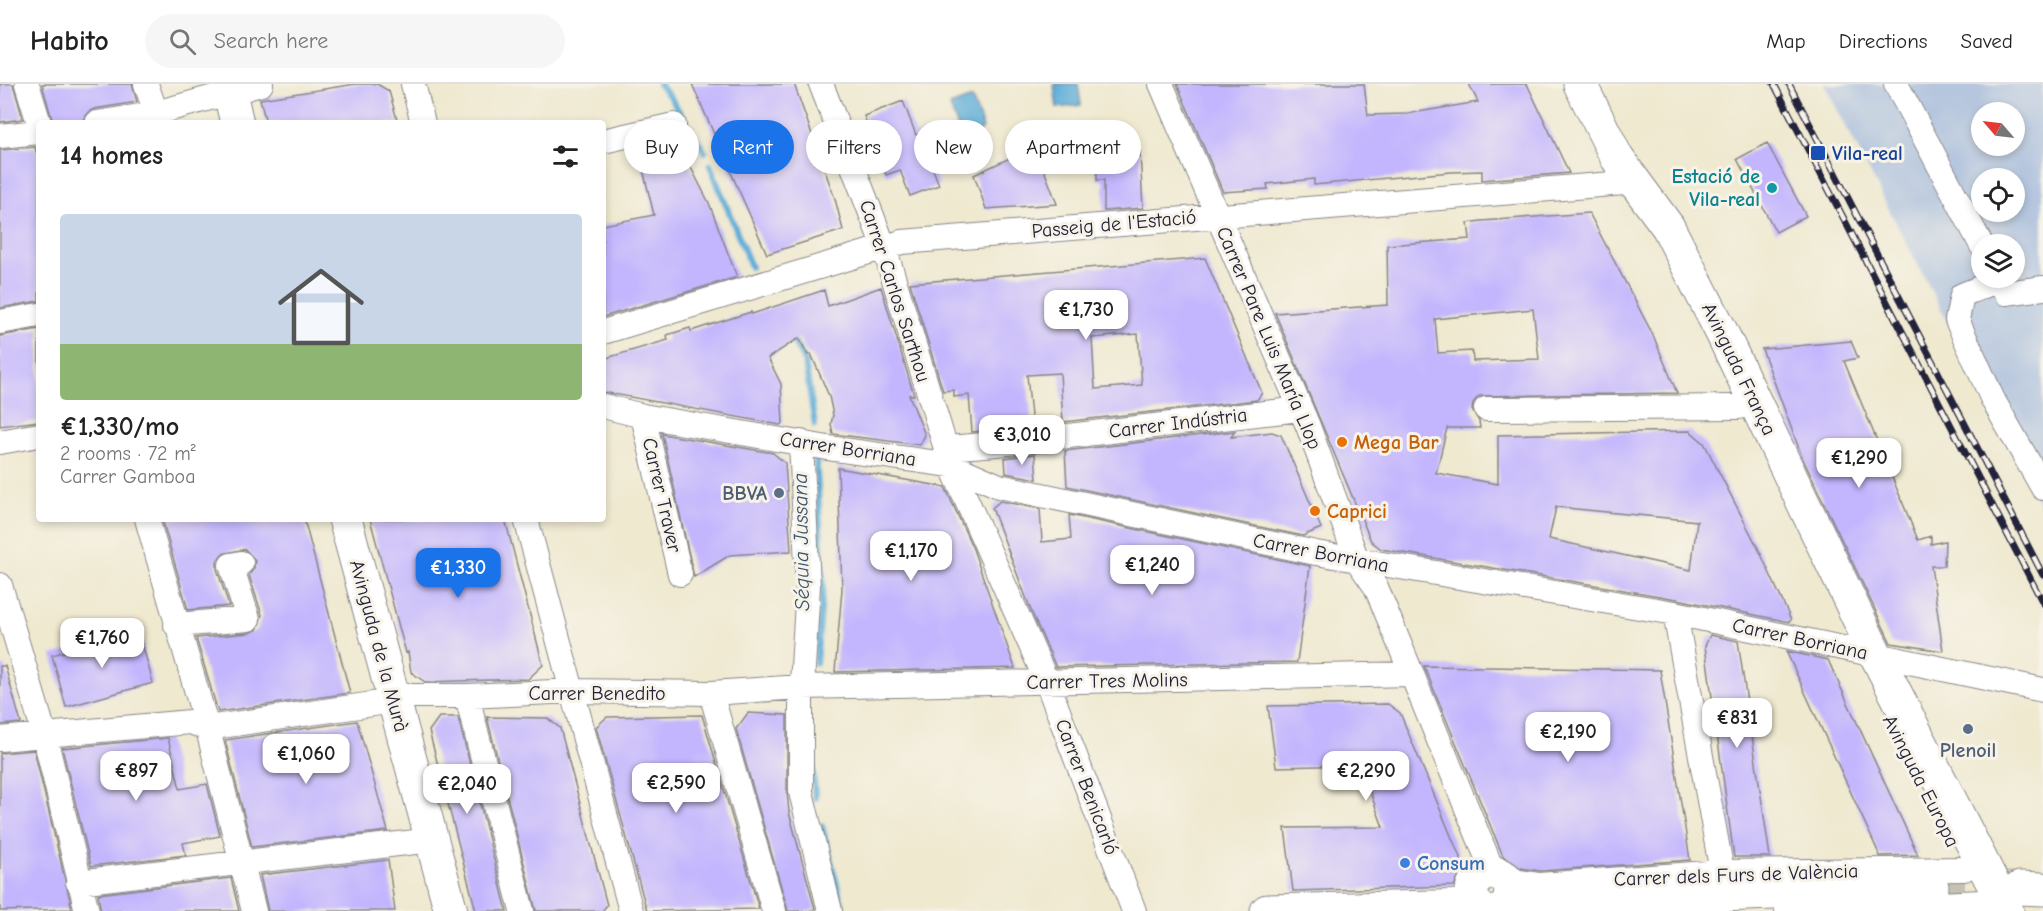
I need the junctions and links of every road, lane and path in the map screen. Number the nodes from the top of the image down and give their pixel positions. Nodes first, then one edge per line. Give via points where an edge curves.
1 (27, 84) edge
2 (146, 84) edge
3 (261, 84) edge
4 (413, 84) edge
5 (821, 84) edge
6 (1161, 84) edge
7 (1580, 84) edge
8 (1896, 84) edge
9 (229, 88) edge
10 (154, 113) junction
11 (38, 120) edge
12 (114, 120) edge
13 (236, 120) edge
14 (422, 120) edge
15 (36, 132) edge
16 (0, 136) edge
17 (624, 136) edge
18 (606, 140) edge
19 (1626, 174) junction
20 (1218, 216) junction
21 (1976, 234) edge
22 (884, 247) junction
23 (2025, 286) edge
24 (1987, 288) edge
25 (2043, 288) edge
26 (36, 316) edge
27 (0, 322) edge
28 (606, 331) edge
29 (606, 407) edge
30 (1739, 408) junction
31 (1300, 409) junction
32 (1486, 409) dead end
33 (643, 416) junction
34 (36, 436) edge
35 (0, 442) edge
36 (801, 442) junction
37 (1008, 443) junction
38 (950, 456) junction
39 (999, 486) junction
40 (2043, 488) edge
41 (148, 522) edge
42 (346, 522) edge
43 (527, 522) edge
44 (1357, 560) junction
45 (241, 563) dead end
46 (680, 574) dead end
47 (1, 592) edge
48 (1676, 613) junction
49 (176, 625) junction
50 (1865, 653) junction
51 (1412, 674) junction
52 (1047, 682) junction
53 (802, 687) junction
54 (2043, 690) edge
55 (573, 692) junction
56 (711, 693) junction
57 (467, 696) junction
58 (393, 699) junction
59 (207, 728) junction
60 (44, 733) junction
61 (0, 738) edge
62 (432, 840) junction
63 (241, 864) junction
64 (1964, 868) junction
65 (1722, 872) junction
66 (78, 882) junction
67 (1932, 887) tunnel mouth
68 (1500, 899) edge
69 (2008, 900) edge
70 (1560, 906) edge
71 (1322, 910) edge
72 (87, 911) edge
73 (254, 911) edge
74 (451, 911) edge
75 (522, 911) edge
76 (631, 911) edge
77 (774, 911) edge
78 (830, 911) edge
79 (1134, 911) edge
80 (1268, 911) edge
81 (1787, 911) edge

1 - 11 street
2 - 10 street
3 - 9 street
4 - 14 street
5 - 22 street, Carrer Carlos Sarthou
6 - 20 street, Carrer Pare Luis María Llop
7 - 19 main road, Avinguda França
8 - 21 street
9 - 10 street
9 - 13 main road
10 - 12 street
15 - 16 street
17 - 18 street
19 - 20 street, Passeig de l'Estació
19 - 30 main road, Avinguda França
19 - 50 main road, Avinguda França via 1668,227 1722,333
20 - 22 street, Passeig de l'Estació via 902,242
20 - 31 street, Carrer Pare Luis María Llop
22 - 28 street, Passeig de l'Estació
22 - 38 street, Carrer Carlos Sarthou
23 - 25 street
24 - 40 street via 1962,295 1957,320 1994,400
26 - 27 street
29 - 33 street, Carrer Borriana
30 - 32 street
30 - 50 main road, Avinguda França
31 - 37 street, Carrer Indústria
31 - 44 street, Carrer Pare Luis María Llop
33 - 36 street, Carrer Borriana
33 - 46 street, Carrer Traver
34 - 35 street
36 - 38 street, Carrer Borriana
36 - 53 street via 808,586
37 - 38 street, Carrer Indústria
37 - 39 street via 997,458
38 - 39 street, Carrer Borriana
38 - 52 street, Carrer Benicarló
39 - 44 street, Carrer Borriana
41 - 49 street
42 - 58 main road, Avinguda de la Murà
43 - 55 street
44 - 48 street, Carrer Borriana
44 - 51 street, Carrer Pare Luis María Llop via 1376,587
45 - 49 street via 231,565 248,619
47 - 60 street
48 - 50 street, Carrer Borriana
48 - 65 street
49 - 59 street
50 - 54 street, Carrer Borriana
50 - 64 main road, Avinguda Europa
50 - 69 main road, Avinguda Europa
51 - 52 street, Carrer Tres Molins
51 - 68 street, Carrer Pare Luis María Llop
52 - 53 street, Carrer Tres Molins
52 - 79 street, Carrer Benicarló
53 - 56 street, Carrer Benedito
53 - 78 street via 801,792
55 - 56 street, Carrer Benedito
55 - 57 street, Carrer Benedito
55 - 76 street
56 - 77 street
57 - 58 street, Carrer Benedito
57 - 75 street
58 - 59 street, Carrer Benedito
58 - 62 main road, Avinguda de la Murà
59 - 60 street, Carrer Benedito via 190,722
59 - 63 street
60 - 61 street, Carrer Benedito
60 - 66 street
62 - 63 street
62 - 74 main road, Avinguda de la Murà
63 - 66 street
63 - 73 street
64 - 65 street, Carrer dels Furs de València
64 - 69 main road, Avinguda Europa
65 - 68 street, Carrer dels Furs de València via 1539,885
66 - 72 street
67 - 70 main road, Carrer dels Furs de València
68 - 70 main road, Carrer dels Furs de València
68 - 71 main road
69 - 81 street, Carrer dels Furs de València
71 - 80 main road

